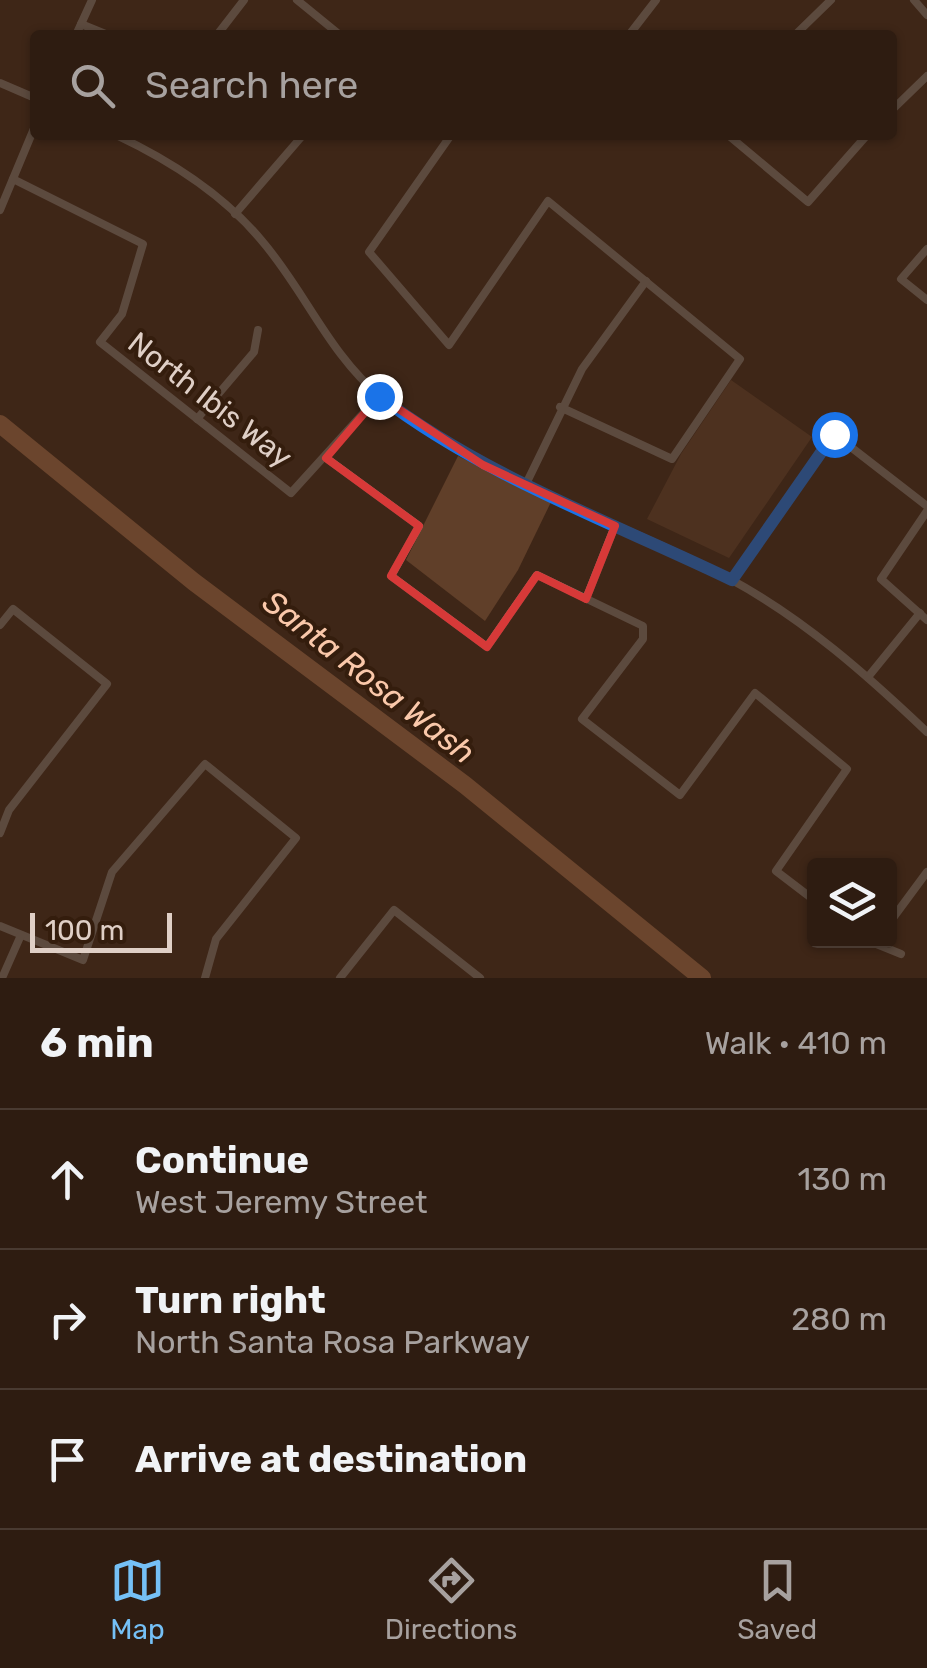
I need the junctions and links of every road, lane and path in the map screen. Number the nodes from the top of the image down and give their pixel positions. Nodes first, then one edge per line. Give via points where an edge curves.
1 (92, 0) edge
2 (244, 0) edge
3 (297, 0) edge
4 (656, 0) edge
5 (831, 0) edge
6 (914, 0) edge
7 (927, 16) edge
8 (81, 24) junction
9 (78, 30) edge
10 (96, 30) edge
11 (221, 30) edge
12 (334, 30) edge
13 (634, 30) edge
14 (800, 30) edge
15 (927, 76) edge
16 (0, 83) edge
17 (30, 96) edge
18 (897, 105) edge
19 (30, 138) edge
20 (127, 140) edge
21 (299, 140) edge
22 (447, 140) edge
23 (734, 140) edge
24 (863, 140) edge
25 (12, 180) junction
26 (0, 210) edge
27 (235, 214) junction
28 (927, 249) edge
29 (646, 281) junction
30 (927, 300) edge
31 (258, 330) dead end
32 (379, 396) junction
33 (560, 406) junction
34 (197, 419) junction
35 (326, 458) junction
36 (526, 484) junction
37 (927, 509) edge
38 (616, 526) junction
39 (732, 580) junction
40 (586, 598) junction
41 (923, 617) edge
42 (0, 625) edge
43 (868, 677) junction
44 (927, 732) edge
45 (0, 833) edge
46 (927, 872) edge
47 (807, 895) edge
48 (897, 913) edge
49 (0, 926) edge
50 (21, 935) junction
51 (888, 948) edge
52 (901, 954) dead end
53 (2, 978) edge
54 (205, 978) edge
55 (340, 978) edge
56 (480, 978) edge

1 - 8 street
2 - 11 street
3 - 12 street
4 - 13 street
5 - 14 street
6 - 7 street
8 - 9 street
8 - 10 street
15 - 18 street
16 - 17 street
19 - 25 street
20 - 27 street via 158,154
21 - 27 street
22 - 29 street via 369,252 450,345 548,201
23 - 24 street via 808,202
25 - 26 street
25 - 34 street, North Ibis Way via 143,244 122,314 100,342
27 - 32 street via 263,242 352,370
28 - 30 street via 902,279
29 - 33 street
29 - 33 street via 740,359 672,459
31 - 34 street via 254,352
32 - 35 street
32 - 36 street via 428,434
33 - 36 street
34 - 35 street, North Ibis Way via 291,493
35 - 40 street via 418,526 392,576 488,646 537,574
36 - 38 street
37 - 39 street via 834,434
37 - 41 street via 881,579
38 - 39 street
38 - 40 street
39 - 43 street
40 - 47 street via 643,626 643,639 582,719 680,795 755,693 848,769 776,871
41 - 43 street
42 - 45 street via 14,609 107,684 9,810
43 - 44 street
46 - 48 street
49 - 50 street
50 - 53 street
50 - 54 street via 83,960 112,872 205,764 296,838 216,939
51 - 52 street
55 - 56 street via 394,910

